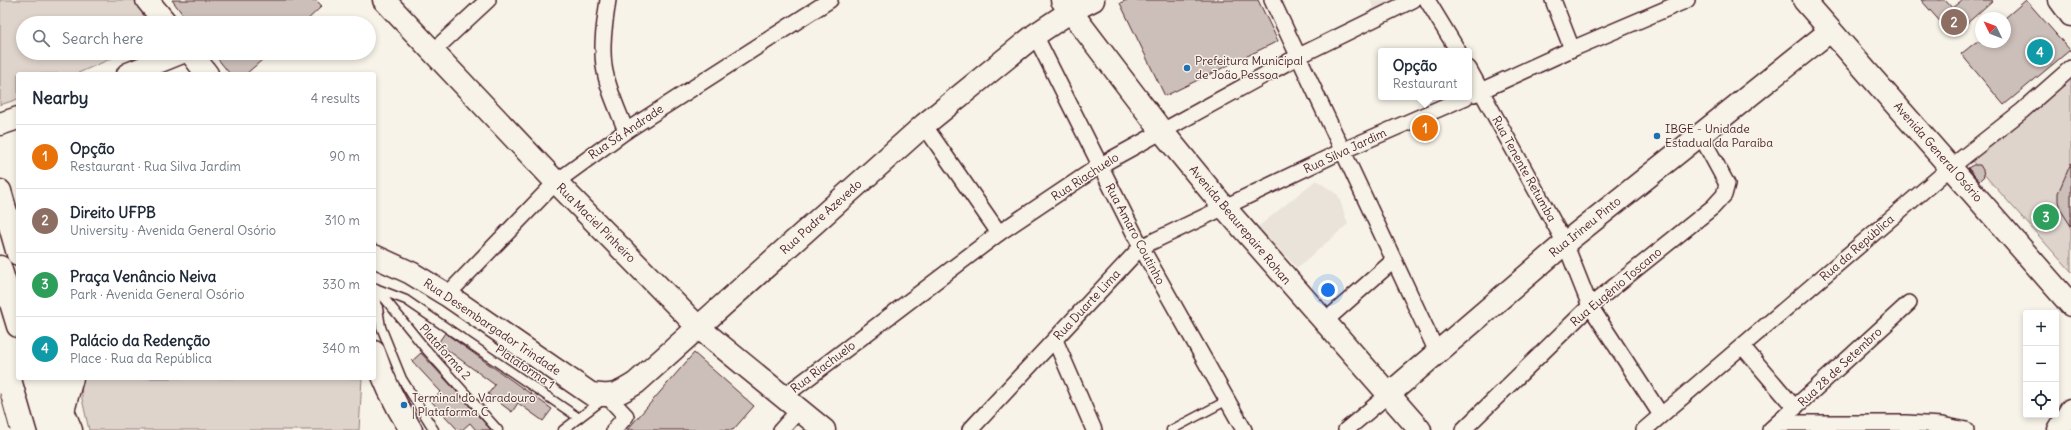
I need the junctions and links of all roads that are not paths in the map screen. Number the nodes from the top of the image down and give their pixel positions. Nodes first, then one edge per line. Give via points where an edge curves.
1 (147, 0) edge
2 (384, 0) edge
3 (488, 0) edge
4 (608, 0) edge
5 (830, 0) edge
6 (1093, 0) edge
7 (1272, 0) edge
8 (1413, 0) edge
9 (1427, 0) edge
10 (1553, 0) edge
11 (1687, 0) edge
12 (1804, 0) edge
13 (2060, 0) edge
14 (1066, 5) edge
15 (2071, 15) edge
16 (160, 16) edge
17 (1830, 31) junction
18 (1035, 35) junction
19 (1456, 48) edge
20 (1572, 49) junction
21 (432, 53) junction
22 (1299, 56) junction
23 (163, 60) edge
24 (196, 60) edge
25 (2071, 68) edge
26 (133, 72) edge
27 (206, 72) edge
28 (1472, 81) edge
29 (1475, 93) edge
30 (1459, 100) edge
31 (16, 119) edge
32 (0, 124) edge
33 (924, 126) junction
34 (1161, 130) junction
35 (626, 131) junction
36 (1701, 136) junction
37 (1342, 151) junction
38 (1099, 166) junction
39 (1951, 167) junction
40 (556, 182) junction
41 (0, 191) edge
42 (1224, 208) junction
43 (999, 233) junction
44 (1565, 243) junction
45 (16, 247) edge
46 (1141, 247) junction
47 (376, 257) edge
48 (1393, 261) junction
49 (0, 267) edge
50 (376, 287) edge
51 (376, 288) edge
52 (376, 294) edge
53 (447, 295) junction
54 (1909, 303) dead end
55 (2071, 305) edge
56 (1590, 306) junction
57 (16, 319) edge
58 (1324, 322) junction
59 (698, 327) junction
60 (1055, 340) junction
61 (1743, 347) junction
62 (1437, 352) junction
63 (376, 358) edge
64 (35, 380) edge
65 (54, 380) edge
66 (72, 380) edge
67 (1389, 394) junction
68 (608, 396) junction
69 (1226, 401) junction
70 (791, 404) junction
71 (1795, 408) junction
72 (2071, 410) edge
73 (1661, 414) junction
74 (579, 418) junction
75 (67, 421) edge
76 (1774, 426) edge
77 (49, 430) edge
78 (411, 430) edge
79 (434, 430) edge
80 (498, 430) edge
81 (563, 430) edge
82 (614, 430) edge
83 (781, 430) edge
84 (824, 430) edge
85 (970, 430) edge
86 (1094, 430) edge
87 (1171, 430) edge
88 (1244, 430) edge
89 (1346, 430) edge
90 (1420, 430) edge
91 (1463, 430) edge
92 (1644, 430) edge
93 (1966, 430) edge
94 (2059, 430) edge

1 - 16 main road
2 - 21 main road, Rua Maciel Pinheiro
3 - 21 street
4 - 35 street via 603,42 604,64 606,78
5 - 35 street, Rua Sá Andrade
6 - 14 main road, Rua Padre Azevedo
7 - 22 street
8 - 22 street, Rua Riachuelo
9 - 19 street
10 - 20 street
11 - 20 street
12 - 17 main road, Avenida General Osório
13 - 15 main road
14 - 18 main road, Rua Padre Azevedo
14 - 34 main road, Avenida Beaurepaire Rohan
17 - 36 main road, Rua Irineu Pinto
17 - 39 main road, Avenida General Osório
18 - 33 main road, Rua Padre Azevedo
18 - 38 street, Rua Amaro Coutinho
20 - 29 street
21 - 40 main road, Rua Maciel Pinheiro
22 - 34 street, Rua Riachuelo
22 - 37 street
23 - 26 main road
24 - 27 main road
25 - 39 street, Rua da República
28 - 29 street, Rua Tenente Retumba
29 - 44 street, Rua Tenente Retumba
30 - 37 street, Rua Silva Jardim
31 - 32 main road
33 - 43 street
33 - 59 main road, Rua Padre Azevedo
34 - 38 street, Rua Riachuelo
34 - 42 main road, Avenida Beaurepaire Rohan
35 - 40 street, Rua Sá Andrade
36 - 44 main road, Rua Irineu Pinto
36 - 56 street, Rua Eugênio Toscano via 1727,184 1724,195 1713,207
37 - 42 street, Rua Silva Jardim
37 - 48 street
38 - 43 street, Rua Riachuelo
38 - 46 street, Rua Amaro Coutinho
39 - 55 main road, Avenida General Osório
39 - 61 street, Rua da República
40 - 53 street, Rua Sá Andrade
40 - 59 main road, Rua Maciel Pinheiro
41 - 45 main road
42 - 46 street, Rua Duarte Lima
42 - 58 main road, Avenida Beaurepaire Rohan
43 - 70 street, Rua Riachuelo
44 - 56 street, Rua Tenente Retumba
44 - 62 main road, Rua Irineu Pinto
46 - 60 street, Rua Duarte Lima
46 - 69 street, Rua Amaro Coutinho
47 - 53 main road, Rua Desembargador Trindade via 411,273
48 - 58 street
48 - 62 street
49 - 57 main road
50 - 74 lane, Plataforma 1 via 406,300
51 - 80 lane, Plataforma 2
52 - 79 lane via 381,327 402,379
53 - 68 main road, Rua Desembargador Trindade via 583,389 592,394
54 - 71 street, Rua 28 de Setembro
56 - 73 street, Rua Tenente Retumba
56 - 91 street, Rua Eugênio Toscano
58 - 67 main road, Avenida Beaurepaire Rohan
59 - 68 main road, Rua Padre Azevedo via 636,383 622,392
59 - 70 main road, Rua Maciel Pinheiro
60 - 85 street, Rua Duarte Lima
60 - 86 street
61 - 71 street
61 - 73 street, Rua da República
62 - 67 main road, Rua Irineu Pinto
63 - 78 main road via 400,413
64 - 77 main road
65 - 75 main road
66 - 75 main road
67 - 89 street, Rua Irineu Pinto
67 - 90 main road, Avenida Beaurepaire Rohan
68 - 74 lane
68 - 82 street via 626,416
69 - 87 lane
69 - 88 street, Rua Amaro Coutinho
70 - 83 street, Rua Riachuelo
70 - 84 main road, Rua Maciel Pinheiro
71 - 76 street, Rua 28 de Setembro
72 - 94 main road
73 - 92 street, Rua da República
74 - 81 lane
76 - 93 street via 1906,423 1942,425

